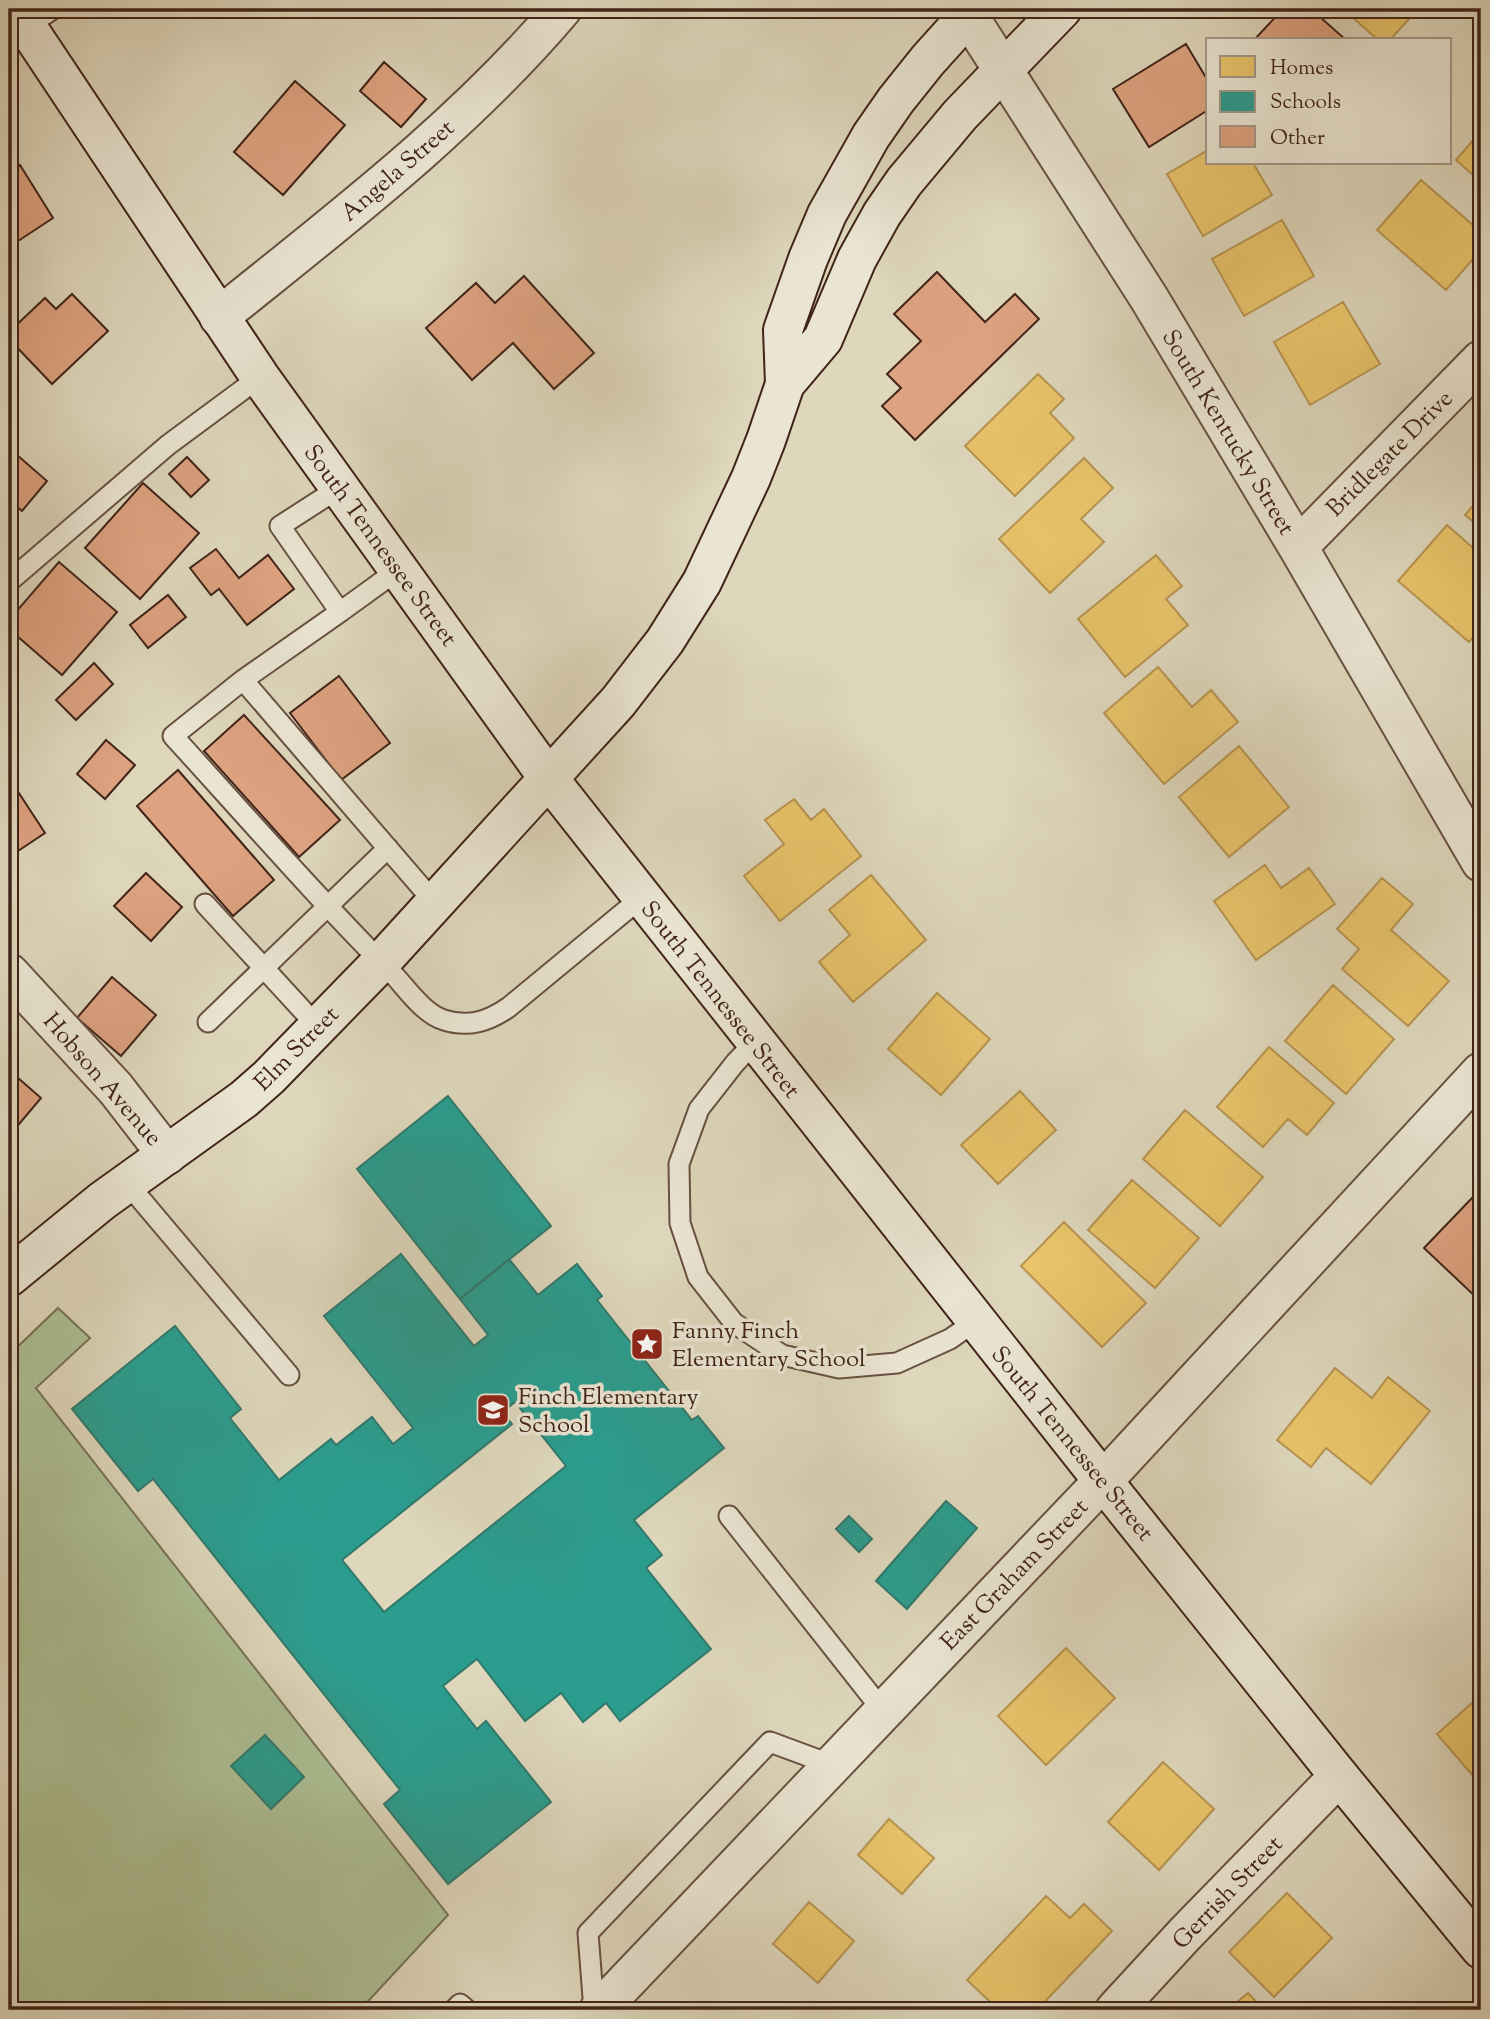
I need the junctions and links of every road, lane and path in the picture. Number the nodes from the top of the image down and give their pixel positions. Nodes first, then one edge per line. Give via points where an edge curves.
1 (562, 9) edge
2 (1062, 9) edge
3 (968, 11) edge
4 (32, 15) edge
5 (1002, 71) junction
6 (219, 317) junction
7 (1481, 360) edge
8 (260, 377) junction
9 (785, 384) junction
10 (339, 488) junction
11 (1297, 547) junction
12 (398, 570) junction
13 (12, 579) dead end
14 (340, 612) junction
15 (243, 680) junction
16 (549, 779) junction
17 (388, 848) junction
18 (1481, 862) edge
19 (641, 898) junction
20 (435, 902) junction
21 (205, 904) dead end
22 (329, 906) junction
23 (381, 962) junction
24 (264, 968) junction
25 (9, 972) edge
26 (208, 1022) dead end
27 (318, 1027) junction
28 (755, 1042) junction
29 (1481, 1072) edge
30 (167, 1155) junction
31 (127, 1183) junction
32 (9, 1278) edge
33 (976, 1321) junction
34 (289, 1375) dead end
35 (1103, 1481) junction
36 (729, 1516) dead end
37 (883, 1711) junction
38 (832, 1765) junction
39 (1339, 1776) junction
40 (1481, 1948) edge
41 (454, 2010) edge
42 (467, 2010) edge
43 (596, 2010) edge
44 (1115, 2010) edge

1 - 6 street, Angela Street via 430,143
2 - 5 street
3 - 5 street, South Kentucky Street
3 - 9 street via 896,100 827,214 783,330
4 - 6 street, South Tennessee Street
5 - 9 street via 960,115 889,204 858,259 823,339
5 - 11 street, South Kentucky Street via 1149,298
6 - 8 street, South Tennessee Street
7 - 11 street, Bridlegate Drive
8 - 10 street, South Tennessee Street
8 - 13 lane via 168,445
9 - 16 street, Elm Street via 766,440 702,582 643,672
10 - 12 street, South Tennessee Street
10 - 14 lane via 280,526
11 - 18 street, South Kentucky Street
12 - 14 lane
12 - 16 street, South Tennessee Street
14 - 15 lane
15 - 17 lane
15 - 22 lane via 173,736
16 - 19 street, South Tennessee Street
16 - 20 street, Elm Street
17 - 20 lane
17 - 22 lane
19 - 23 lane via 492,1019 470,1023 443,1020
19 - 28 street, South Tennessee Street
20 - 23 street, Elm Street
21 - 24 lane
22 - 23 lane
22 - 24 lane
23 - 27 street, Elm Street
24 - 26 lane
24 - 27 lane
25 - 30 street, Hobson Avenue via 117,1089
27 - 30 street, Elm Street via 244,1099
28 - 33 street, South Tennessee Street
28 - 33 lane via 699,1109 679,1164 680,1223 698,1277 734,1323 782,1355 839,1368 897,1363 950,1339
29 - 35 street, East Graham Street
30 - 31 street, Elm Street
31 - 32 street, Elm Street
31 - 34 lane
33 - 35 street, South Tennessee Street
35 - 37 street, East Graham Street
35 - 39 street, South Tennessee Street
36 - 37 lane
37 - 38 street, East Graham Street
38 - 43 street, East Graham Street
38 - 43 lane via 770,1742 588,1933
39 - 40 street, South Tennessee Street
39 - 44 street, Gerrish Street
41 - 42 lane via 460,2004

